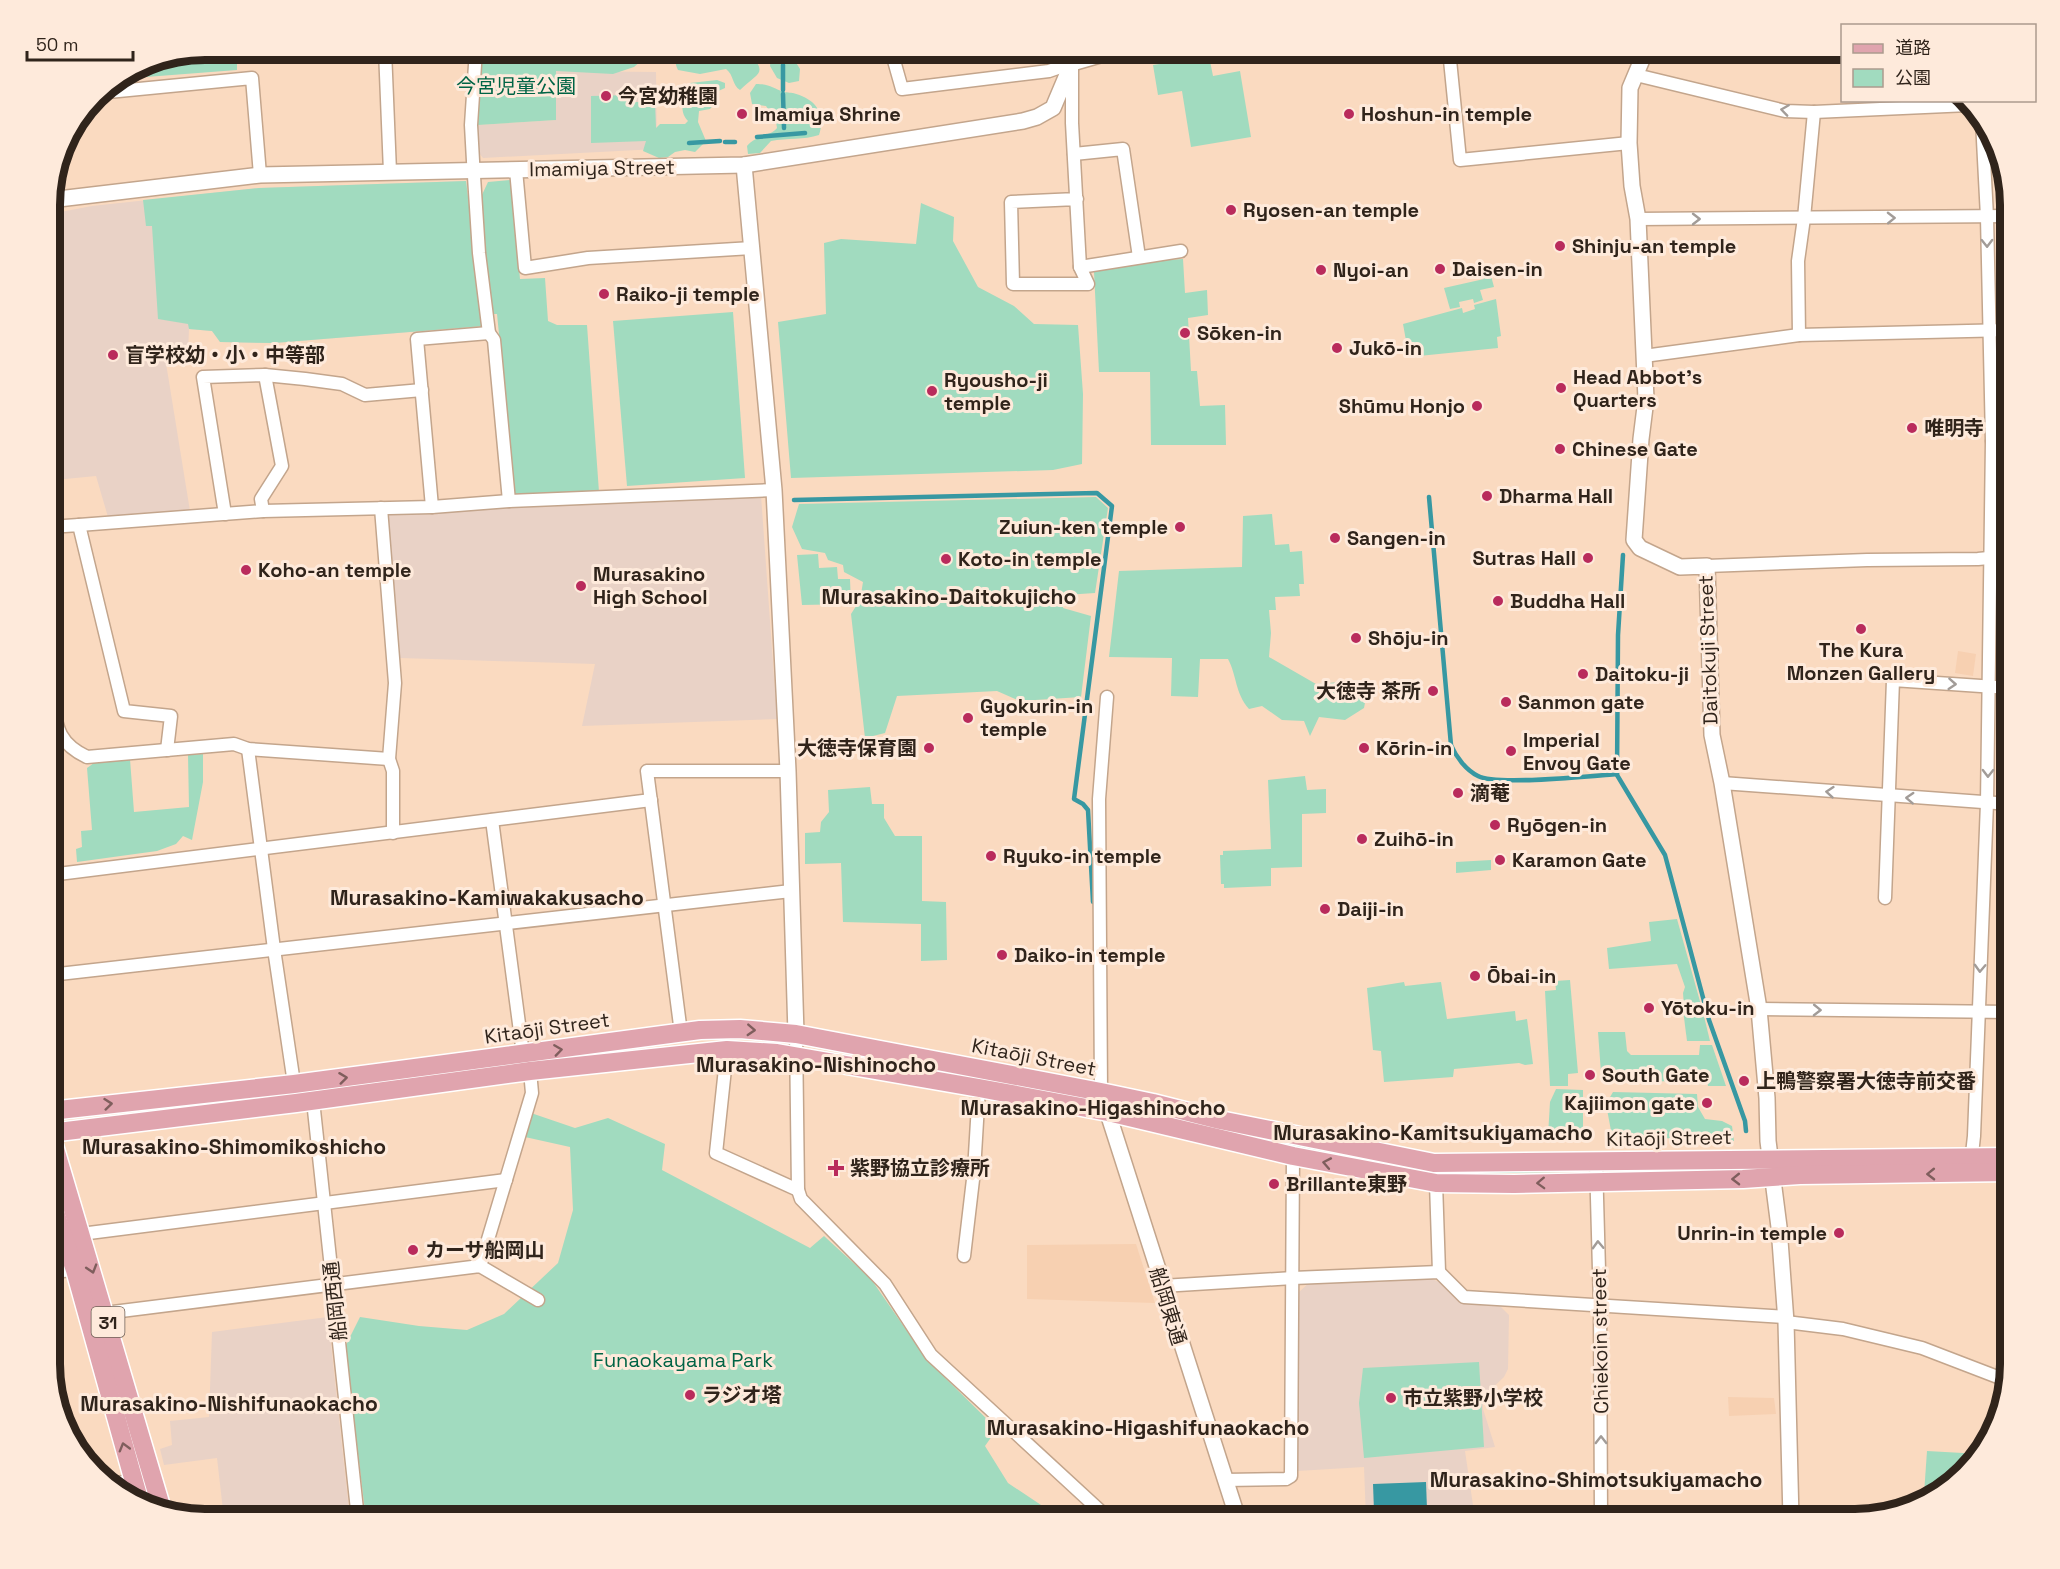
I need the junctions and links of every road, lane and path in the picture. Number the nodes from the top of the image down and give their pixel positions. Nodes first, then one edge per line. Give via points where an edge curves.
1 (385, 60) edge
2 (475, 60) edge
3 (894, 60) edge
4 (1066, 60) edge
5 (1071, 60) edge
6 (1072, 60) edge
7 (1450, 60) edge
8 (1643, 60) edge
9 (1636, 75) junction
10 (115, 91) edge
11 (1883, 104) edge
12 (1960, 105) edge
13 (1814, 112) junction
14 (1983, 137) edge
15 (1629, 142) junction
16 (1074, 154) junction
17 (744, 165) junction
18 (516, 170) junction
19 (473, 171) junction
20 (390, 172) junction
21 (260, 176) junction
22 (60, 199) edge
23 (1077, 199) junction
24 (2000, 216) edge
25 (1987, 217) junction
26 (1804, 218) junction
27 (1638, 219) junction
28 (752, 248) junction
29 (1181, 251) dead end
30 (1140, 257) junction
31 (1080, 267) junction
32 (2000, 330) edge
33 (1989, 331) junction
34 (489, 333) junction
35 (1799, 335) junction
36 (1644, 356) junction
37 (265, 375) junction
38 (422, 390) junction
39 (1992, 441) junction
40 (2000, 441) edge
41 (774, 490) junction
42 (509, 501) junction
43 (432, 507) junction
44 (381, 508) junction
45 (263, 511) junction
46 (225, 514) junction
47 (80, 525) junction
48 (60, 526) edge
49 (2000, 556) edge
50 (1990, 557) junction
51 (1707, 566) junction
52 (1989, 686) junction
53 (2000, 687) edge
54 (1107, 697) dead end
55 (60, 734) edge
56 (248, 749) junction
57 (167, 750) junction
58 (390, 759) junction
59 (788, 771) junction
60 (1722, 783) junction
61 (1888, 796) junction
62 (651, 800) junction
63 (1987, 802) junction
64 (2000, 803) edge
65 (492, 820) junction
66 (393, 833) junction
67 (261, 849) junction
68 (60, 874) edge
69 (791, 891) junction
70 (1885, 898) dead end
71 (664, 905) junction
72 (506, 923) junction
73 (274, 949) junction
74 (60, 974) edge
75 (1759, 1009) junction
76 (1979, 1011) junction
77 (2000, 1012) edge
78 (681, 1033) junction
79 (796, 1035) junction
80 (727, 1050) junction
81 (796, 1056) junction
82 (527, 1062) junction
83 (303, 1083) junction
84 (979, 1088) junction
85 (1101, 1092) junction
86 (305, 1102) junction
87 (60, 1110) edge
88 (1108, 1112) junction
89 (60, 1132) edge
90 (1293, 1156) junction
91 (1596, 1162) junction
92 (1971, 1165) junction
93 (2000, 1165) edge
94 (60, 1166) edge
95 (1772, 1168) junction
96 (506, 1179) junction
97 (1596, 1181) junction
98 (1436, 1183) junction
99 (798, 1190) junction
100 (324, 1203) junction
101 (60, 1227) edge
102 (81, 1234) junction
103 (964, 1256) dead end
104 (480, 1266) junction
105 (75, 1270) junction
106 (60, 1271) edge
107 (1439, 1272) junction
108 (1293, 1278) junction
109 (333, 1285) junction
110 (1162, 1286) junction
111 (538, 1300) dead end
112 (1600, 1306) junction
113 (105, 1313) junction
114 (1786, 1319) junction
115 (1999, 1378) edge
116 (151, 1471) junction
117 (1225, 1480) junction
118 (133, 1481) junction
119 (121, 1482) edge
120 (136, 1492) edge
121 (160, 1502) edge
122 (357, 1509) edge
123 (1097, 1509) edge
124 (1234, 1509) edge
125 (1602, 1509) edge
126 (1791, 1509) edge

1 - 20 street
2 - 19 street
3 - 4 street via 902,89 1049,71
5 - 17 street, Imamiya Street via 1053,108 1037,117
6 - 16 street
7 - 15 street via 1460,160
8 - 9 street, Daitokuji Street
13 -> 9 street via 1785,111
9 - 15 street, Daitokuji Street via 1630,88
10 - 21 street via 252,78
11 - 12 street
11 - 13 street
13 - 26 street
14 - 25 street
15 - 27 street, Daitokuji Street
16 - 23 street
16 - 30 street via 1123,149
17 - 18 street, Imamiya Street
17 - 28 street
18 - 19 street, Imamiya Street
18 - 28 street via 525,268 588,258
19 - 20 street, Imamiya Street
19 - 34 street
20 - 21 street, Imamiya Street
21 - 22 street, Imamiya Street
23 - 31 street
23 - 31 street via 1011,202 1013,284 1088,284
24 - 25 street
26 -> 25 street
25 -> 33 street
27 -> 26 street
26 - 35 street via 1798,261
27 - 36 street, Daitokuji Street
28 - 41 street
29 - 30 street
30 - 31 street
32 - 33 street
33 - 35 street
33 - 39 street
34 - 38 street via 417,339
34 - 42 street via 494,340
35 - 36 street
36 - 51 street, Daitokuji Street via 1646,399 1634,540 1640,548 1680,567
37 - 38 street via 342,384 365,395
37 - 45 street via 282,466 261,499
37 - 46 street via 203,377
38 - 43 street
39 - 40 street
39 - 50 street
41 - 42 street
41 - 59 street
42 - 43 street
43 - 44 street
44 - 45 street
44 - 58 street via 395,683
45 - 46 street
46 - 47 street
47 - 48 street
47 - 57 street via 124,711 171,716
49 - 50 street
50 - 51 street
50 - 52 street
51 - 60 street, Daitokuji Street via 1712,735
52 - 53 street
61 -> 52 street via 1893,680
52 -> 63 street
54 - 85 street via 1099,799
55 - 57 street via 72,750 87,757
56 - 57 street via 234,744
56 - 58 street
56 - 67 street, 船岡西通
58 - 66 street
59 - 62 street via 647,771
59 - 69 street
61 -> 60 street
60 - 75 street, Daitokuji Street
63 -> 61 street
61 - 70 street
62 - 65 street
62 - 71 street
63 - 64 street
63 -> 76 street
65 - 66 street
65 - 72 street
66 - 67 street
67 - 68 street
67 - 73 street, 船岡西通
69 - 71 street
69 - 79 street
71 - 72 street
71 - 78 street
72 - 73 street
72 - 82 street
73 - 74 street
73 - 83 street, 船岡西通
75 -> 76 street
75 - 95 street, Daitokuji Street
76 - 77 street
76 - 92 street
78 -> 79 main road, Kitaōji Street via 730,1029
82 -> 78 main road, Kitaōji Street
79 - 81 street
79 - 85 main road, Kitaōji Street
80 - 81 main road, Kitaōji Street
80 - 82 main road, Kitaōji Street
80 - 99 street via 716,1153
81 - 84 main road, Kitaōji Street
81 - 99 street
83 -> 82 main road, Kitaōji Street
82 - 86 main road, Kitaōji Street
82 - 96 street via 532,1093
83 - 86 street, 船岡西通
87 -> 83 main road, Kitaōji Street
84 - 88 main road, Kitaōji Street
84 - 103 street
85 - 88 street, 船岡東通
85 - 91 main road, Kitaōji Street via 1434,1163
86 - 89 main road, Kitaōji Street
86 - 100 street, 船岡西通
88 - 90 main road, Kitaōji Street
88 - 110 street, 船岡東通
98 -> 90 main road, Kitaōji Street
90 - 108 street
91 - 95 main road, Kitaōji Street
91 - 97 street, Chiekoin street
92 - 93 main road, Kitaōji Street
92 - 95 main road, Kitaōji Street
94 - 102 main road, 31
95 -> 97 main road, Kitaōji Street
95 - 114 street, Daitokuji Street
96 - 100 street
96 - 104 street
97 -> 98 main road, Kitaōji Street
112 -> 97 street, Chiekoin street
98 - 107 street
99 - 123 street via 801,1199 885,1284 931,1355
100 - 102 street
100 - 109 street, 船岡西通
101 - 105 main road, 31
102 -> 113 main road, 31
104 - 109 street
104 - 111 street
105 - 106 street
118 -> 105 main road, 31
107 - 108 street
107 - 112 street via 1464,1297
108 - 110 street
108 - 117 street via 1291,1476
109 - 113 street
109 - 122 street, 船岡西通
110 - 117 street, 船岡東通
112 - 114 street
125 -> 112 street, Chiekoin street
113 - 116 main road, 31
114 - 115 street via 1922,1348
114 - 126 street, Daitokuji Street
116 - 118 street
116 - 121 main road, 31
117 - 124 street, 船岡東通
118 - 119 street
118 - 120 main road, 31

